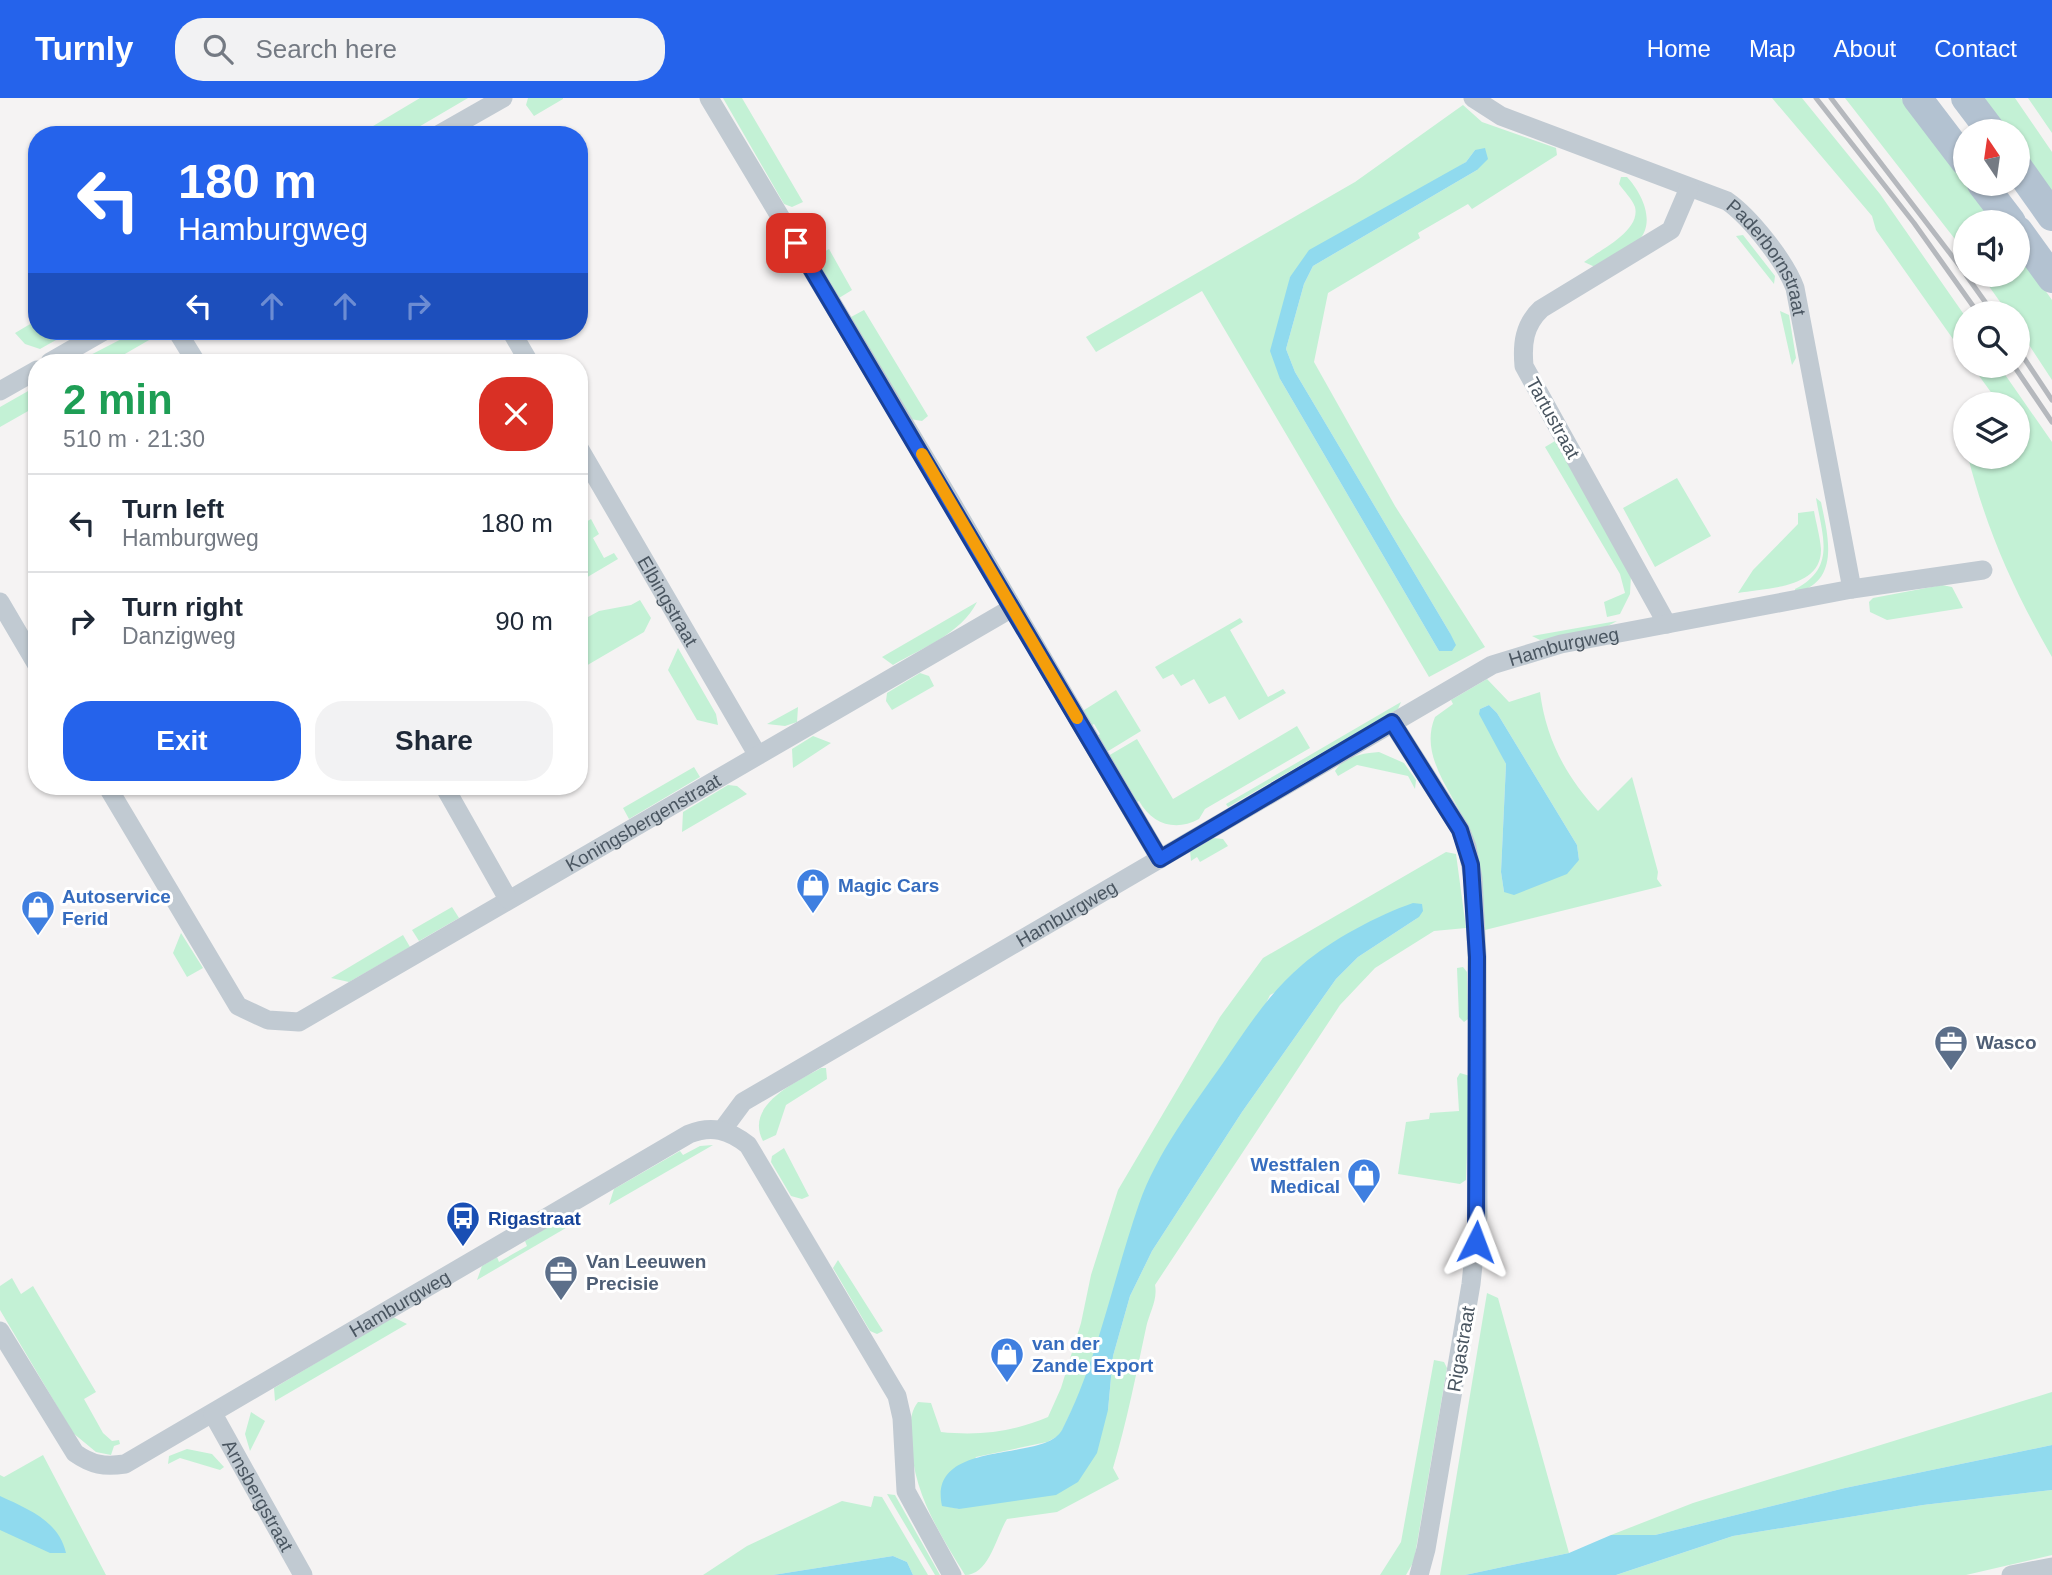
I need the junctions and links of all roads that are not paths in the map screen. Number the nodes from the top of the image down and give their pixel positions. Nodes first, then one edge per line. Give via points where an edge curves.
1 (503, 98) edge
2 (709, 98) edge
3 (1473, 98) edge
4 (1917, 98) edge
5 (1966, 98) edge
6 (1982, 119) edge
7 (454, 126) edge
8 (1953, 145) edge
9 (2030, 185) edge
10 (1689, 188) junction
11 (1991, 196) edge
12 (2002, 210) edge
13 (2052, 216) edge
14 (2030, 248) edge
15 (2052, 278) edge
16 (88, 340) edge
17 (64, 354) edge
18 (28, 375) edge
19 (0, 391) edge
20 (588, 463) edge
21 (1983, 570) dead end
22 (1852, 589) junction
23 (0, 602) edge
24 (1012, 608) junction
25 (1667, 624) junction
26 (28, 650) edge
27 (1392, 722) junction
28 (757, 754) junction
29 (112, 795) edge
30 (449, 795) edge
31 (1160, 859) junction
32 (508, 899) junction
33 (723, 1129) junction
34 (0, 1331) edge
35 (213, 1414) junction
36 (2052, 1567) edge
37 (303, 1575) edge
38 (951, 1575) edge
39 (1419, 1575) edge
40 (2011, 1575) edge

1 - 7 street
2 - 24 street
3 - 10 street, Paderbornstraat via 1501,116
4 - 8 main road
5 - 6 main road
9 - 13 main road
10 - 22 street, Paderbornstraat via 1736,208 1791,277
10 - 25 street, Tartustraat via 1671,230 1541,309 1530,322 1523,344 1524,366
11 - 12 main road
14 - 15 main road
16 - 17 street
18 - 19 street
20 - 28 street, Elbingstraat
21 - 22 street, Hamburgweg
22 - 25 street, Hamburgweg
23 - 26 street
24 - 28 street, Koningsbergenstraat
24 - 31 street
25 - 27 street, Hamburgweg via 1513,657
27 - 31 street, Hamburgweg
27 - 39 street, Rigastraat via 1467,847 1477,957 1476,1242
28 - 32 street, Koningsbergenstraat
29 - 32 street, Koningsbergenstraat via 238,1006 268,1020 299,1022
30 - 32 street
31 - 33 street, Hamburgweg via 743,1102
33 - 35 street, Hamburgweg via 689,1134
33 - 38 street via 748,1145 897,1396 906,1491
34 - 35 street, Hamburgweg via 62,1437 90,1464 125,1464
35 - 37 street, Arnsbergstraat
36 - 40 street

